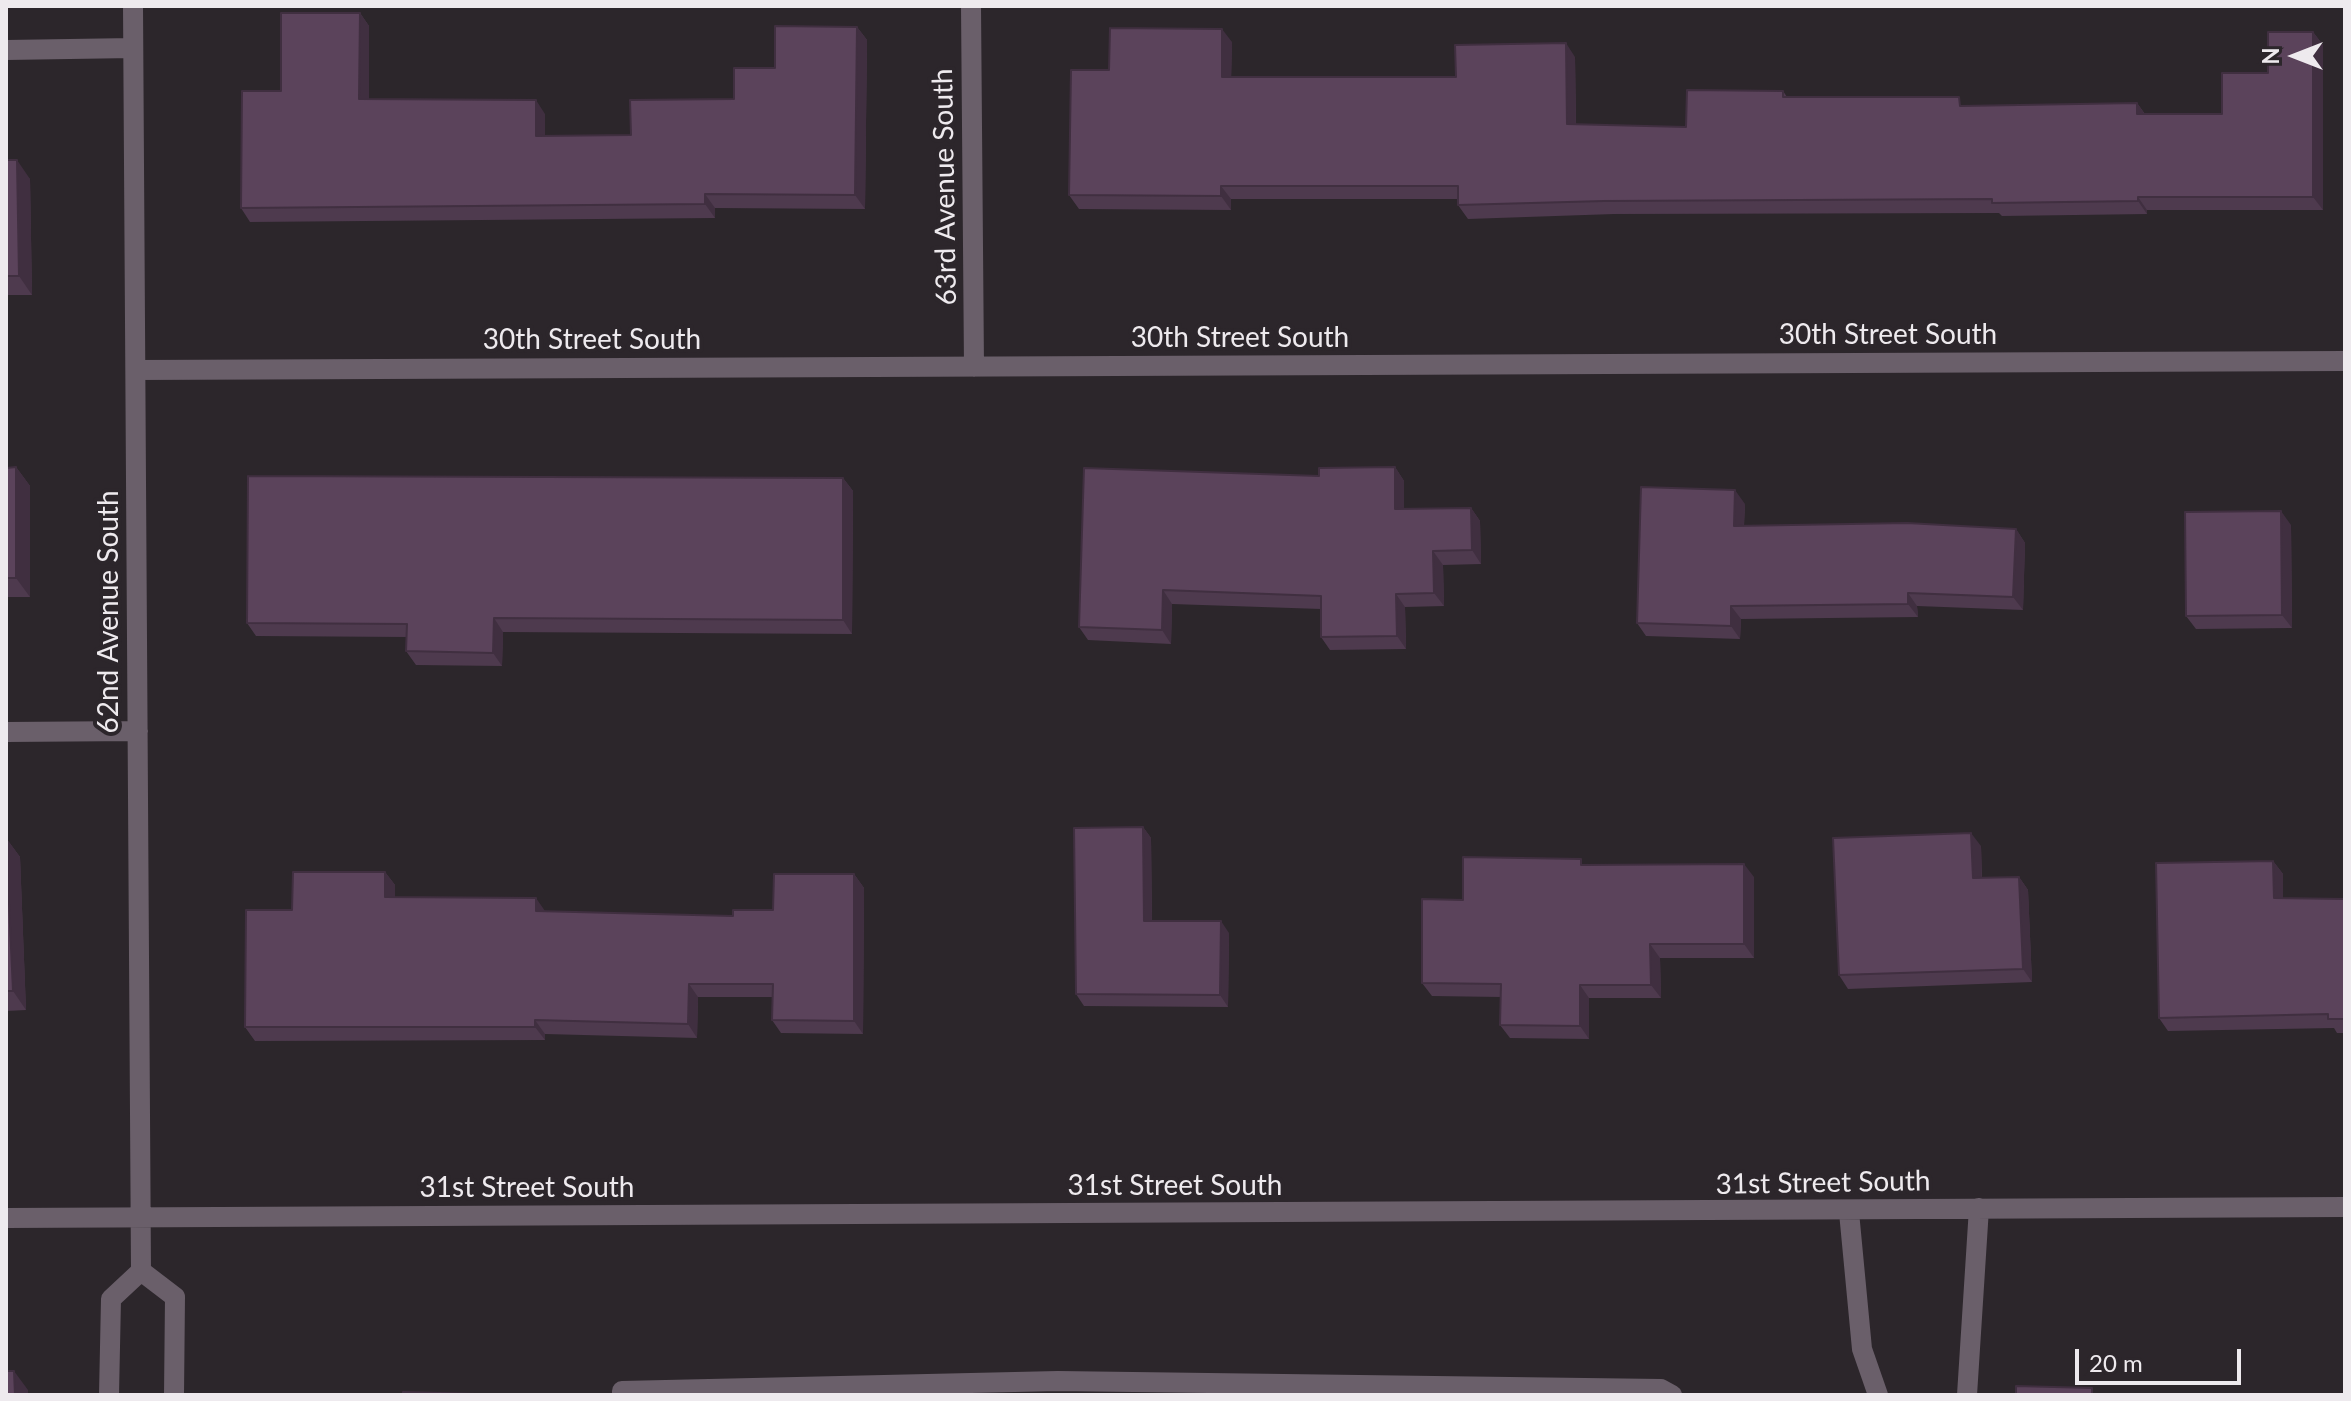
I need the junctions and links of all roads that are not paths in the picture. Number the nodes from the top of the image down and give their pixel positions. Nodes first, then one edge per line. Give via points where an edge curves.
1 (133, 6) edge
2 (971, 6) edge
3 (133, 48) junction
4 (6, 50) edge
5 (2345, 361) edge
6 (974, 367) junction
7 (136, 370) junction
8 (138, 731) junction
9 (6, 732) edge
10 (2345, 1207) edge
11 (1979, 1208) junction
12 (1849, 1212) junction
13 (6, 1218) edge
14 (141, 1218) junction
15 (141, 1271) junction
16 (1058, 1388) edge
17 (109, 1395) edge
18 (174, 1395) edge
19 (622, 1395) edge
20 (1672, 1395) edge
21 (1878, 1395) edge
22 (1967, 1395) edge

1 - 3 street, 62nd Avenue South
2 - 6 street, 63rd Avenue South
3 - 4 street
3 - 7 street, 62nd Avenue South
5 - 6 street, 30th Street South
6 - 7 street, 30th Street South
7 - 8 street, 62nd Avenue South
8 - 9 street
8 - 14 street, 62nd Avenue South
10 - 11 street, 31st Street South
11 - 12 street, 31st Street South
11 - 22 street
12 - 14 street, 31st Street South
12 - 21 street via 1862,1349
13 - 14 street, 31st Street South
14 - 15 street, 62nd Avenue South
15 - 17 street via 111,1299
15 - 18 street via 175,1297
16 - 19 street
16 - 20 street via 1661,1389

